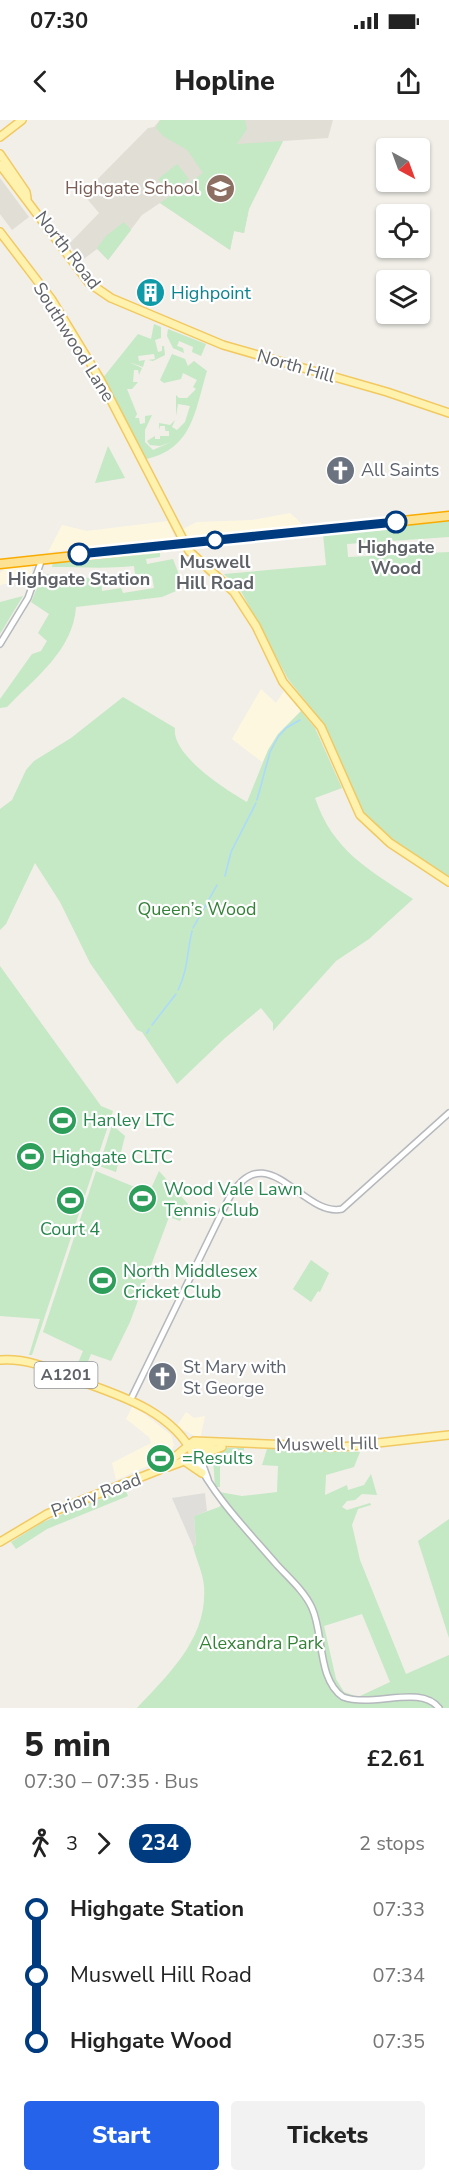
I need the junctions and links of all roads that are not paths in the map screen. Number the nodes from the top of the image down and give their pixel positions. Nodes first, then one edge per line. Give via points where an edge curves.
1 (22, 120) edge
2 (0, 137) edge
3 (0, 154) edge
4 (0, 165) edge
5 (27, 198) junction
6 (0, 232) edge
7 (145, 314) joint
8 (449, 413) edge
9 (449, 516) edge
10 (184, 543) junction
11 (42, 559) junction
12 (0, 564) edge
13 (0, 644) edge
14 (449, 882) edge
15 (449, 1113) edge
16 (0, 1360) edge
17 (131, 1399) junction
18 (178, 1433) junction
19 (449, 1435) edge
20 (240, 1444) junction
21 (194, 1448) junction
22 (174, 1459) junction
23 (183, 1460) junction
24 (159, 1470) junction
25 (202, 1473) junction
26 (208, 1481) junction
27 (0, 1542) edge
28 (439, 1708) edge

1 - 2 main road
3 - 5 main road, North Road
4 - 5 main road, North Road
5 - 7 main road, North Road via 89,283
6 - 10 main road, Southwood Lane via 63,317 100,379
7 - 8 main road, North Hill via 223,345
9 - 10 highway
10 - 11 highway
10 - 14 main road via 241,601 283,682 321,727 366,824
11 - 12 highway
11 - 13 street via 28,598
15 - 17 street via 342,1209 325,1207 271,1176 246,1176 228,1200
16 - 17 main road, A1201 via 30,1361
17 - 18 main road, A1201
18 - 21 main road, A1201
18 - 22 main road via 180,1446
19 - 20 main road, Muswell Hill via 342,1447
20 - 21 main road, Muswell Hill
20 - 21 main road, Muswell Hill
21 - 22 main road, Priory Road
21 - 23 main road, Muswell Hill
21 - 25 street
21 - 26 street
22 - 24 main road, Priory Road
23 - 24 main road, Muswell Hill
23 - 25 main road
24 - 27 main road, Priory Road via 47,1514
25 - 26 street
26 - 28 street via 310,1604 328,1676 338,1693 367,1706 421,1699 432,1701

